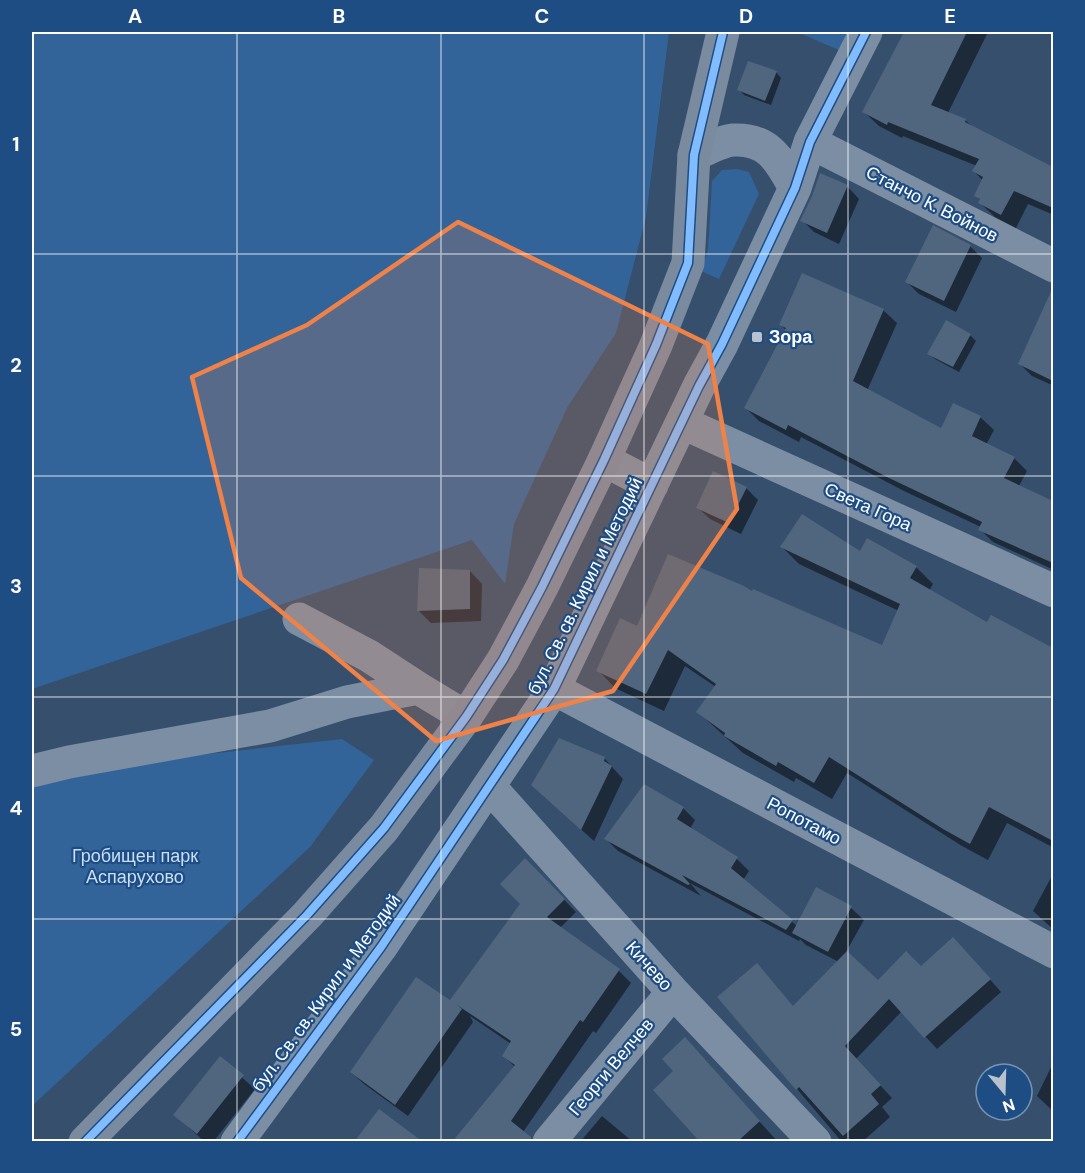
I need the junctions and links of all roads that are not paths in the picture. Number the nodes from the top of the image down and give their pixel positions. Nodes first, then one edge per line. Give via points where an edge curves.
1 (723, 32) edge
2 (866, 32) edge
3 (810, 142) junction
4 (694, 155) junction
5 (795, 188) junction
6 (1053, 266) edge
7 (683, 423) junction
8 (604, 460) junction
9 (652, 485) junction
10 (1053, 591) edge
11 (298, 619) dead end
12 (418, 688) junction
13 (554, 689) junction
14 (466, 717) junction
15 (32, 771) edge
16 (489, 786) junction
17 (1053, 952) edge
18 (673, 992) junction
19 (238, 1141) edge
20 (85, 1142) edge
21 (549, 1142) edge
22 (815, 1142) edge

1 - 4 main road, бул. Св. св. Кирил и Методий
2 - 3 street, бул. Св. св. Кирил и Методий
3 - 5 street, бул. Св. св. Кирил и Методий
3 - 6 street, Станчо К. Войнов
4 - 5 street via 732,140 761,144 781,162
4 - 8 main road, бул. Св. св. Кирил и Методий via 688,263
5 - 7 street, бул. Св. св. Кирил и Методий
7 - 9 street, бул. Св. св. Кирил и Методий
7 - 10 street, Света Гора
8 - 9 street
8 - 14 main road, бул. Св. св. Кирил и Методий via 509,650
9 - 13 street, бул. Св. св. Кирил и Методий
11 - 12 street via 369,656
12 - 14 street
12 - 15 street via 347,702 270,726
13 - 16 street, бул. Св. св. Кирил и Методий
13 - 17 street, Ропотамо
14 - 20 main road, бул. Св. св. Кирил и Методий via 384,828 307,915
16 - 18 street, Кичево
16 - 19 street, бул. Св. св. Кирил и Методий via 381,947
18 - 21 street, Георги Велчев
18 - 22 street, Кичево

